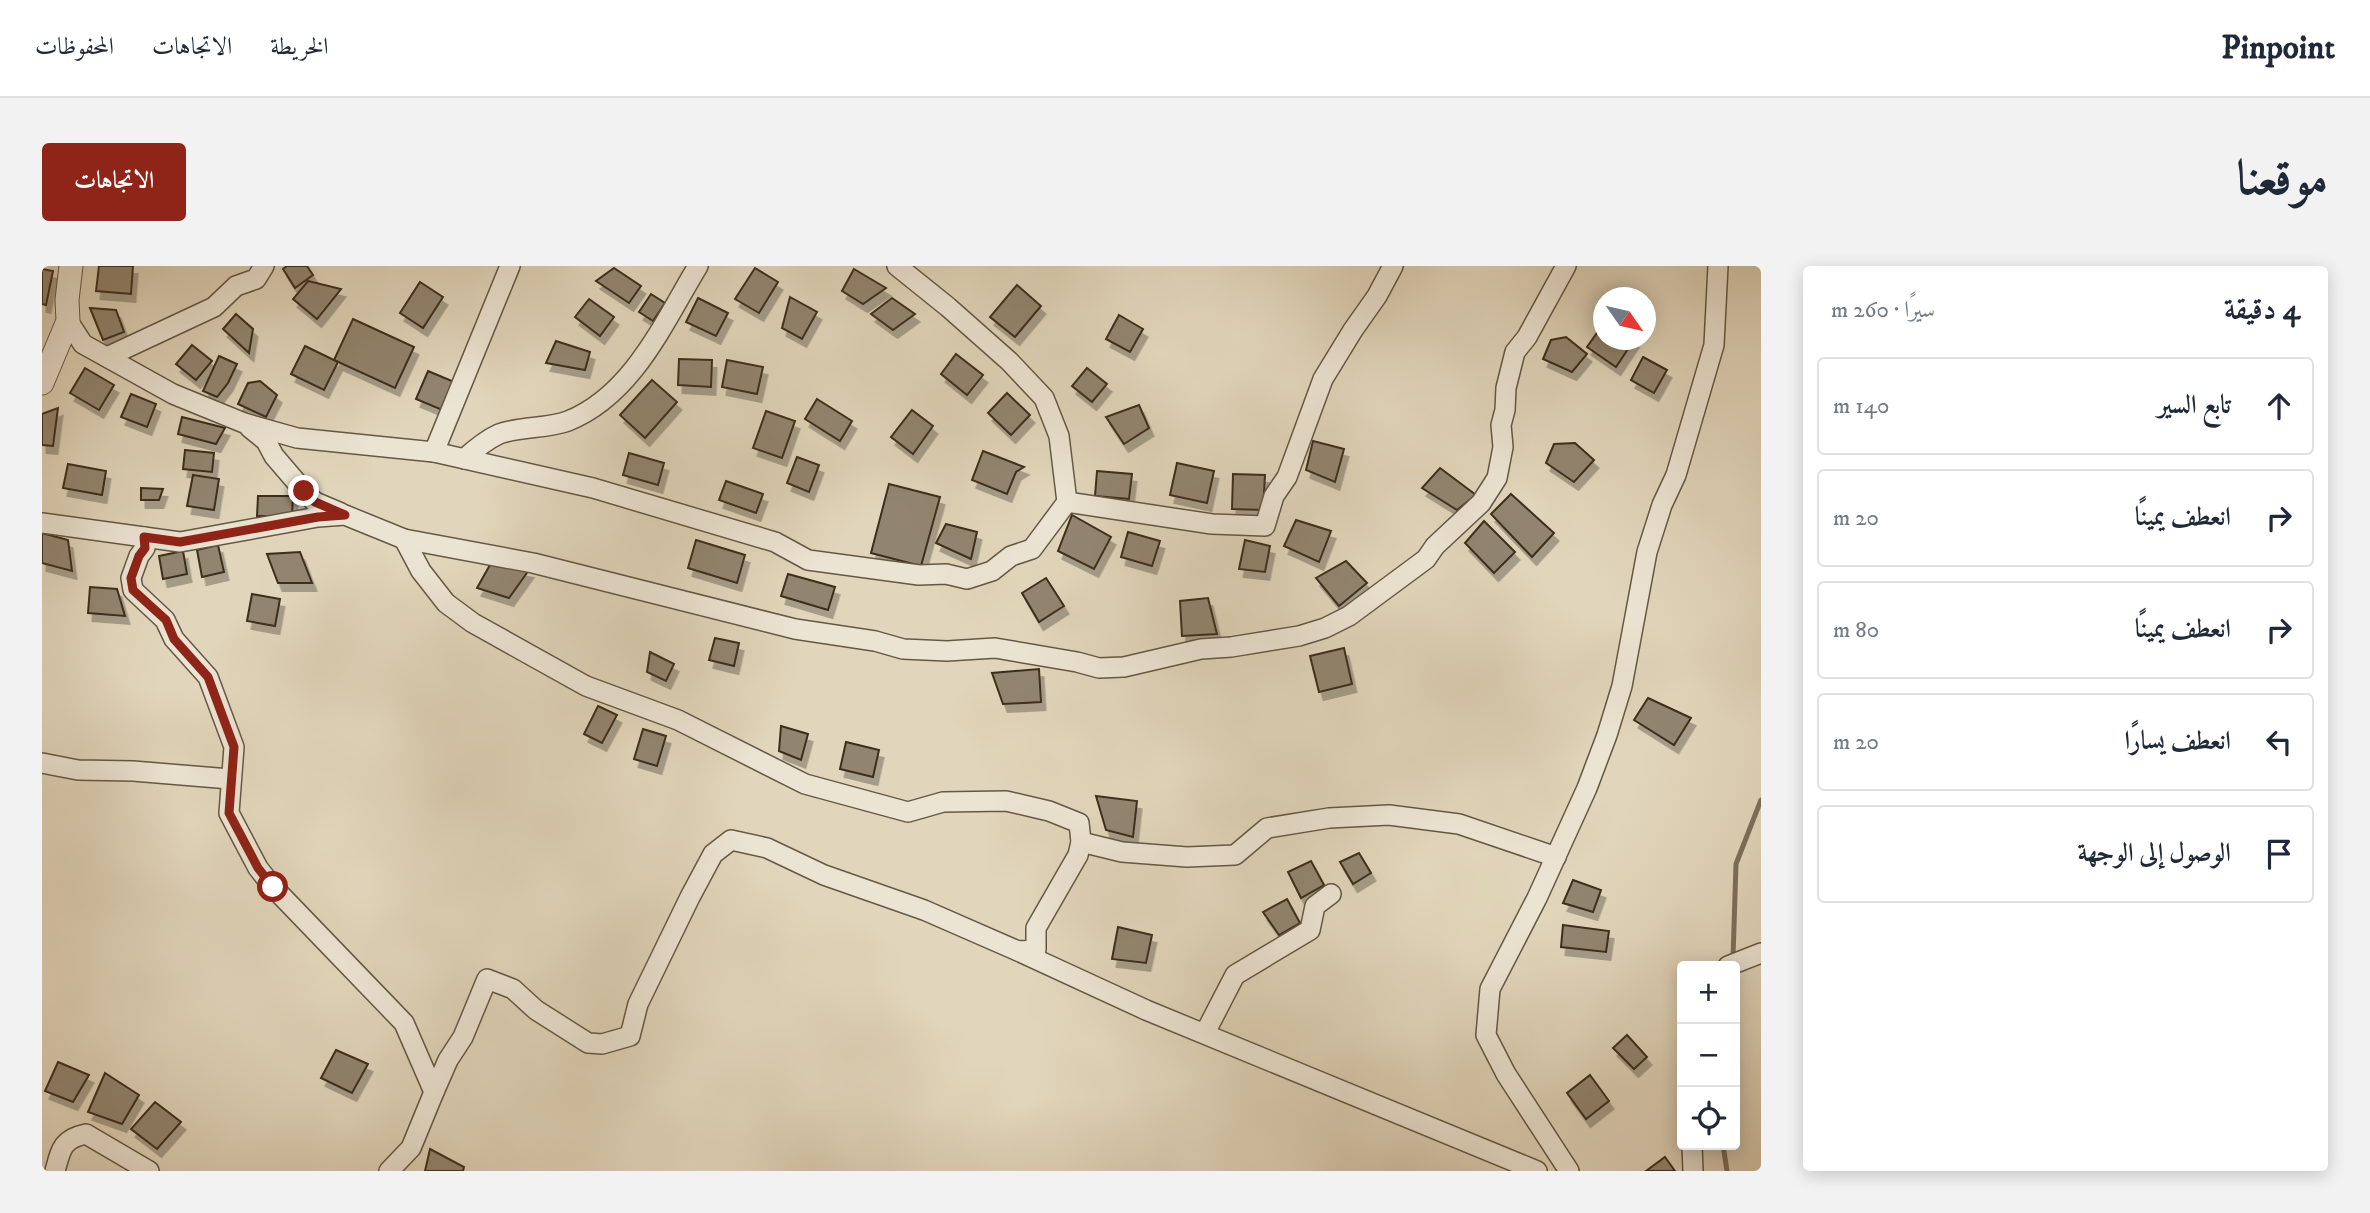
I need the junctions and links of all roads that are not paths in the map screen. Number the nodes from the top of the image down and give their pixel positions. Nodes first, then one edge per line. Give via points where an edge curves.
1 (71, 266) edge
2 (264, 266) edge
3 (510, 266) edge
4 (698, 266) edge
5 (897, 266) edge
6 (1393, 266) edge
7 (1566, 266) edge
8 (1718, 266) edge
9 (68, 321) junction
10 (107, 357) junction
11 (42, 383) edge
12 (244, 423) junction
13 (434, 452) junction
14 (464, 459) junction
15 (1067, 502) junction
16 (345, 515) junction
17 (42, 523) edge
18 (144, 537) junction
19 (404, 539) junction
20 (42, 763) edge
21 (230, 779) junction
22 (1082, 842) junction
23 (1556, 857) junction
24 (1331, 894) dead end
25 (1018, 951) junction
26 (1761, 953) edge
27 (1740, 961) edge
28 (1205, 1033) junction
29 (435, 1092) junction
30 (1692, 1150) edge
31 (55, 1171) edge
32 (149, 1171) edge
33 (389, 1171) edge
34 (1537, 1171) edge
35 (1569, 1171) edge
36 (1693, 1171) edge

1 - 9 street
2 - 10 street via 256,279 236,286 214,307
3 - 13 street
4 - 14 street via 646,352 603,399 567,421 500,434
5 - 15 street via 1009,361 1044,398 1059,436
6 - 15 street via 1323,379 1287,477 1273,496 1265,526 1212,524
7 - 19 street via 1515,352 1506,388 1499,468 1481,503 1426,559 1349,616 1299,636 1099,668 995,648 903,649 795,629 533,564
8 - 23 street via 1714,345 1676,475 1647,552 1622,686 1587,788
9 - 10 street via 83,344
9 - 11 street
10 - 12 street via 173,394
12 - 13 street via 297,438
12 - 16 street via 266,441 315,502
13 - 14 street
14 - 15 street via 593,488 775,542 808,560 967,579 1032,549
16 - 18 street via 180,542
16 - 19 street
17 - 18 street
18 - 21 street via 145,548 131,578 133,590 166,620 174,639 208,677 234,747
19 - 22 street via 446,603 473,623 564,675 688,724 805,784 908,812 943,802 1006,801 1079,823
20 - 21 street via 78,770
21 - 29 street via 229,813 258,868 404,1023
22 - 23 street via 1122,852 1235,855 1267,828 1389,815 1459,824
22 - 25 street via 1036,928 1036,950
23 - 35 street via 1490,989 1486,1035
24 - 28 street via 1315,906 1310,930 1235,975
25 - 28 street
25 - 29 street via 767,848 731,840 713,854 690,897 638,1004 630,1036 602,1044 587,1042 536,1010 513,989 487,979
26 - 27 street
28 - 34 street
29 - 33 street via 411,1148
30 - 36 street
31 - 32 street via 60,1150 71,1137 86,1134

